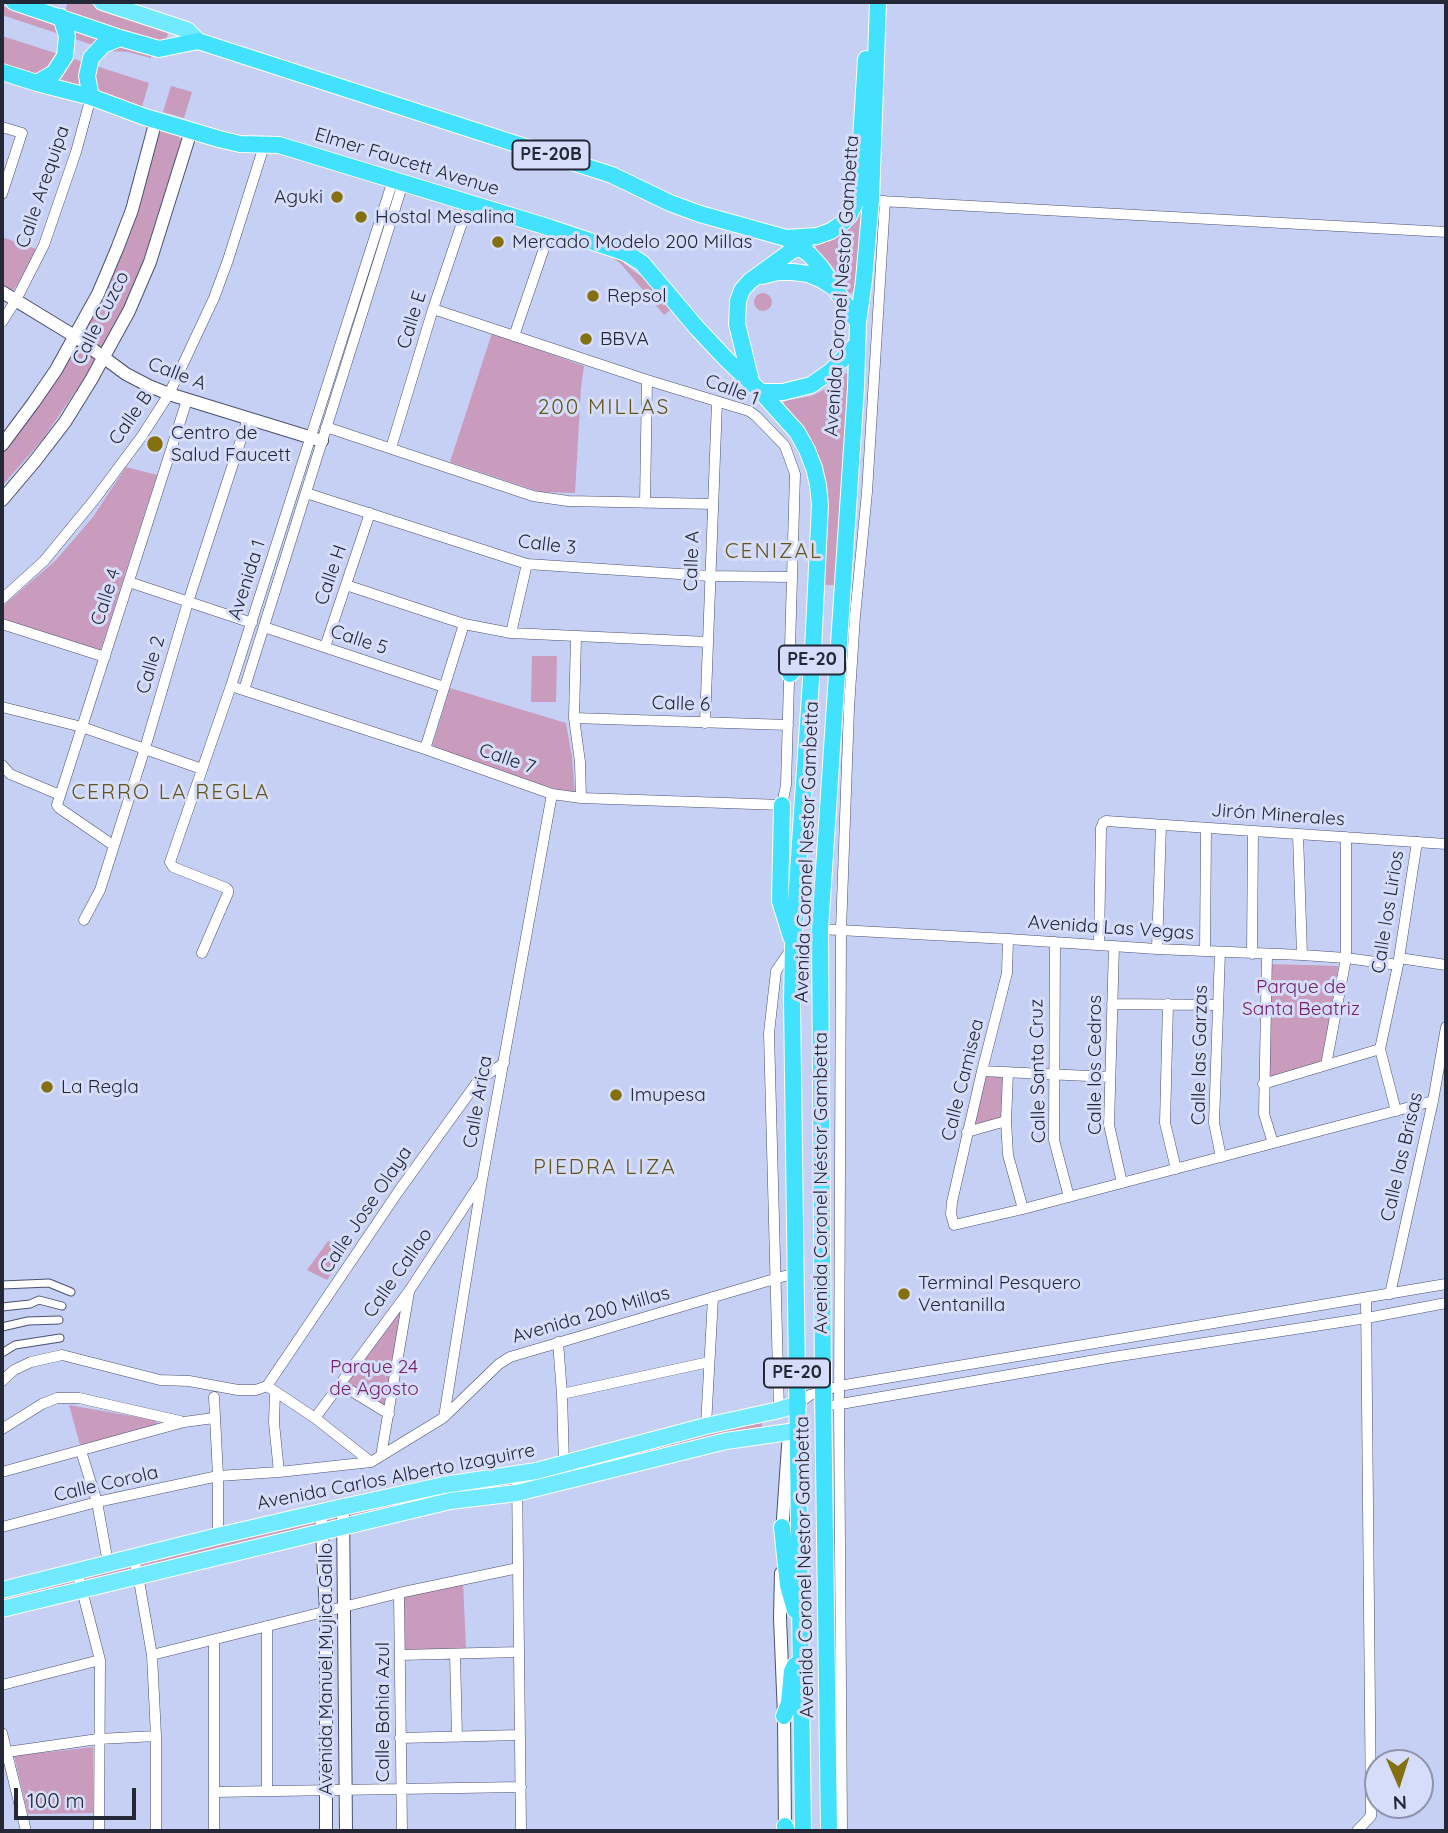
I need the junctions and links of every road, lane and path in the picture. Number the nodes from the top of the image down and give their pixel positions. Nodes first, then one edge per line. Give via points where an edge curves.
1 (14, 2) edge
2 (102, 2) edge
3 (869, 2) edge
4 (878, 2) edge
5 (61, 17) junction
6 (120, 38) junction
7 (198, 41) junction
8 (2, 72) edge
9 (37, 83) junction
10 (90, 97) junction
11 (156, 120) junction
12 (2, 127) edge
13 (191, 131) junction
14 (264, 146) junction
15 (398, 182) junction
16 (2, 194) edge
17 (878, 200) junction
18 (469, 202) junction
19 (551, 228) junction
20 (1446, 232) edge
21 (793, 243) junction
22 (750, 281) junction
23 (835, 288) junction
24 (2, 292) edge
25 (16, 300) junction
26 (433, 309) junction
27 (2, 322) edge
28 (858, 323) junction
29 (514, 336) junction
30 (76, 337) junction
31 (857, 344) junction
32 (103, 359) junction
33 (647, 380) junction
34 (756, 387) junction
35 (169, 394) junction
36 (187, 400) junction
37 (717, 402) junction
38 (248, 418) junction
39 (326, 427) junction
40 (316, 440) junction
41 (2, 445) edge
42 (391, 448) junction
43 (306, 493) junction
44 (2, 500) edge
45 (645, 503) junction
46 (713, 504) junction
47 (370, 513) junction
48 (527, 564) junction
49 (710, 576) junction
50 (792, 577) junction
51 (129, 582) junction
52 (346, 584) junction
53 (2, 599) edge
54 (188, 602) junction
55 (251, 622) junction
56 (2, 624) edge
57 (464, 624) junction
58 (264, 626) junction
59 (511, 633) junction
60 (576, 637) junction
61 (708, 642) junction
62 (325, 647) junction
63 (813, 650) junction
64 (105, 657) junction
65 (790, 674) junction
66 (231, 686) junction
67 (444, 687) junction
68 (244, 690) junction
69 (2, 707) edge
70 (574, 718) junction
71 (705, 723) junction
72 (788, 725) junction
73 (82, 727) junction
74 (145, 748) junction
75 (425, 749) junction
76 (2, 765) edge
77 (202, 769) junction
78 (552, 794) junction
79 (581, 798) junction
80 (59, 800) junction
81 (782, 805) junction
82 (1161, 825) junction
83 (1206, 828) junction
84 (1254, 831) junction
85 (1298, 834) junction
86 (1346, 837) junction
87 (1418, 842) junction
88 (1446, 844) edge
89 (113, 845) junction
90 (84, 920) dead end
91 (820, 929) junction
92 (841, 930) junction
93 (1008, 939) junction
94 (1055, 942) junction
95 (1099, 944) junction
96 (793, 946) junction
97 (1114, 946) junction
98 (1157, 949) junction
99 (1205, 951) junction
100 (1220, 952) junction
101 (202, 953) dead end
102 (1252, 954) junction
103 (1266, 954) junction
104 (1302, 955) junction
105 (1346, 958) junction
106 (1399, 961) junction
107 (1446, 965) edge
108 (1112, 1004) junction
109 (1168, 1004) junction
110 (1218, 1005) junction
111 (1446, 1027) edge
112 (1380, 1049) junction
113 (504, 1063) junction
114 (1326, 1065) junction
115 (982, 1071) junction
116 (1008, 1073) junction
117 (1054, 1075) junction
118 (1110, 1077) junction
119 (478, 1081) junction
120 (1263, 1084) junction
121 (498, 1091) junction
122 (1433, 1101) junction
123 (1396, 1111) junction
124 (1006, 1121) junction
125 (967, 1132) junction
126 (1273, 1143) junction
127 (1222, 1157) junction
128 (1176, 1169) junction
129 (482, 1180) junction
130 (1122, 1183) junction
131 (1069, 1197) junction
132 (465, 1206) junction
133 (1023, 1209) junction
134 (477, 1210) junction
135 (795, 1273) junction
136 (775, 1279) junction
137 (1446, 1284) edge
138 (2, 1285) edge
139 (409, 1291) junction
140 (71, 1292) dead end
141 (1390, 1294) junction
142 (713, 1297) junction
143 (1366, 1298) junction
144 (1446, 1303) edge
145 (62, 1306) dead end
146 (2, 1307) edge
147 (1367, 1318) junction
148 (59, 1320) dead end
149 (2, 1327) edge
150 (60, 1338) dead end
151 (558, 1342) junction
152 (2, 1353) edge
153 (709, 1362) junction
154 (955, 1366) junction
155 (2, 1381) edge
156 (340, 1384) junction
157 (958, 1384) junction
158 (831, 1388) junction
159 (271, 1389) junction
160 (562, 1394) junction
161 (214, 1397) dead end
162 (797, 1404) junction
163 (831, 1405) junction
164 (779, 1410) junction
165 (389, 1414) junction
166 (214, 1418) junction
167 (315, 1418) junction
168 (443, 1418) junction
169 (184, 1422) junction
170 (706, 1426) junction
171 (2, 1429) edge
172 (789, 1433) junction
173 (80, 1451) junction
174 (381, 1456) junction
175 (371, 1462) junction
176 (564, 1464) junction
177 (2, 1472) edge
178 (279, 1472) junction
179 (517, 1475) junction
180 (218, 1476) junction
181 (517, 1493) junction
182 (97, 1503) junction
183 (343, 1507) junction
184 (321, 1512) junction
185 (344, 1526) junction
186 (2, 1527) edge
187 (782, 1527) junction
188 (322, 1531) junction
189 (218, 1536) junction
190 (133, 1557) junction
191 (108, 1563) junction
192 (518, 1568) junction
193 (78, 1571) junction
194 (138, 1575) junction
195 (83, 1588) junction
196 (2, 1590) edge
197 (399, 1593) junction
198 (345, 1606) junction
199 (2, 1609) edge
200 (326, 1611) junction
201 (267, 1626) junction
202 (801, 1631) junction
203 (214, 1640) junction
204 (802, 1650) junction
205 (519, 1652) junction
206 (455, 1654) junction
207 (152, 1655) junction
208 (400, 1655) junction
209 (100, 1660) junction
210 (2, 1685) edge
211 (784, 1716) junction
212 (2, 1732) edge
213 (520, 1735) junction
214 (156, 1737) junction
215 (457, 1737) junction
216 (400, 1738) junction
217 (98, 1739) junction
218 (7, 1752) junction
219 (520, 1787) junction
220 (401, 1789) junction
221 (325, 1790) junction
222 (346, 1790) junction
223 (214, 1791) junction
224 (267, 1791) junction
225 (785, 1829) edge
226 (26, 1831) edge
227 (99, 1831) edge
228 (156, 1831) edge
229 (214, 1831) edge
230 (326, 1831) edge
231 (346, 1831) edge
232 (401, 1831) edge
233 (521, 1831) edge
234 (803, 1831) edge
235 (829, 1831) edge
236 (842, 1831) edge
237 (1357, 1831) edge

1 - 5 highway, PE-20B
2 - 7 main road via 187,30
3 - 21 highway, Avenida Coronel Nestor Gambetta via 855,204 831,231
4 - 17 highway, Avenida Coronel Nestor Gambetta / PE-20
5 - 6 highway, PE-20B
5 - 9 highway via 67,36 65,56 54,72
6 - 7 highway, PE-20B via 159,49
6 - 10 highway via 103,45 91,58 87,76
7 - 21 highway, PE-20B via 612,175 670,203
8 - 9 highway, Elmer Faucett Avenue
9 - 10 highway, Elmer Faucett Avenue
10 - 11 highway, Elmer Faucett Avenue
10 - 25 street, Calle Arequipa via 44,245
11 - 13 highway, Elmer Faucett Avenue
11 - 30 street, Calle Cuzco via 132,210
12 - 16 street via 22,133
13 - 14 highway, Elmer Faucett Avenue
13 - 32 street, Calle Cuzco via 150,262
14 - 15 highway, Elmer Faucett Avenue via 279,145
14 - 35 street, Calle B via 214,298
15 - 18 highway, Elmer Faucett Avenue
15 - 39 street, Avenida 1
15 - 40 street, Avenida 1
17 - 20 street
17 - 28 highway, Avenida Coronel Nestor Gambetta / PE-20
17 - 92 street, Avenida Coronel Néstor Gambetta via 867,492 849,708
18 - 19 highway, Elmer Faucett Avenue
18 - 26 street, Calle E
19 - 29 street
19 - 34 highway, Elmer Faucett Avenue via 618,250 642,263 697,328
21 - 22 highway via 790,252
21 - 23 highway via 810,254
22 - 23 highway via 771,273 793,272
22 - 34 highway, PE-20 via 738,301 737,324
23 - 28 highway
24 - 25 street, Calle A
25 - 27 street, Calle Arequipa
25 - 30 street, Calle A
26 - 29 street, Calle 1
26 - 42 street, Calle E
28 - 31 highway, Avenida Coronel Nestor Gambetta / PE-20
29 - 33 street, Calle 1
30 - 32 street, Calle A
30 - 41 street, Calle Cuzco
31 - 34 highway via 811,385 783,392
31 - 91 highway, Avenida Coronel Nestor Gambetta / PE-20
32 - 35 street, Calle A
32 - 44 street, Calle Cuzco via 65,422
33 - 37 street, Calle 1
33 - 45 street
34 - 63 highway, Avenida Coronel Nestor Gambetta / PE-20 via 797,432 818,485
35 - 36 street, Calle A
35 - 53 street, Calle B via 95,499 44,561
36 - 38 street, Calle A
36 - 51 street, Calle 4
37 - 46 street, Calle A
37 - 50 street, Calle 1 via 749,411 785,446 795,474
38 - 40 street, Calle A
38 - 54 street, Calle 2
39 - 40 street, Avenida 1
39 - 42 street
40 - 43 street, Avenida 1
40 - 55 street, Avenida 1
42 - 45 street via 533,496
43 - 47 street, Calle 3
43 - 58 street, Avenida 1
45 - 46 street
46 - 49 street, Calle A
47 - 48 street, Calle 3
47 - 52 street, Calle H
48 - 49 street, Calle 3
48 - 59 street
49 - 50 street, Calle 3
49 - 61 street, Calle A
50 - 65 street, Calle 1
51 - 54 street
51 - 64 street, Calle 4
52 - 57 street
52 - 62 street, Calle H
54 - 55 street
54 - 74 street, Calle 2
55 - 66 street, Avenida 1
56 - 64 street
57 - 59 street
57 - 67 street
58 - 62 street, Calle 5
58 - 68 street, Avenida 1
59 - 60 street
60 - 61 street
60 - 70 street
61 - 71 street, Calle A
62 - 67 street, Calle 5
63 - 65 highway
63 - 96 highway, Avenida Coronel Nestor Gambetta / PE-20
64 - 73 street, Calle 4
65 - 72 street, Calle 1
66 - 68 street, Calle 7
66 - 77 street, Avenida 1
67 - 75 street
68 - 75 street, Calle 7
69 - 73 street
70 - 71 street, Calle 6
70 - 79 street
71 - 72 street, Calle 6
72 - 81 street, Calle 1
73 - 74 street
73 - 80 street, Calle 4
74 - 77 street
74 - 89 street, Calle 2
75 - 78 street, Calle 7
76 - 80 street
77 - 101 street, Avenida 1 via 170,862 228,890
78 - 79 street, Calle 7
78 - 113 street, Calle Arica
79 - 81 street, Calle 7
80 - 89 street via 59,808
81 - 96 highway via 780,901
82 - 83 street, Jirón Minerales
82 - 95 street, Jirón Minerales via 1102,823
82 - 98 street
83 - 84 street, Jirón Minerales
83 - 99 street
84 - 85 street, Jirón Minerales
84 - 102 street
85 - 86 street, Jirón Minerales
85 - 104 street
86 - 87 street, Jirón Minerales
86 - 105 street
87 - 88 street, Jirón Minerales
87 - 106 street, Calle los Lirios
89 - 90 street, Calle 2 via 100,890
91 - 92 street, Avenida Las Vegas
91 - 158 highway, Avenida Coronel Nestor Gambetta / PE-20
92 - 93 street, Avenida Las Vegas
92 - 158 street, Avenida Coronel Néstor Gambetta
93 - 94 street, Avenida Las Vegas
93 - 115 street, Calle Camisea via 1007,973
94 - 95 street, Avenida Las Vegas
94 - 117 street, Calle Santa Cruz
95 - 97 street, Avenida Las Vegas
96 - 135 highway, Avenida Coronel Nestor Gambetta / PE-20
96 - 136 street via 776,971 769,1033
97 - 98 street, Avenida Las Vegas
97 - 108 street, Calle los Cedros
98 - 99 street, Avenida Las Vegas
99 - 100 street, Avenida Las Vegas
100 - 102 street, Avenida Las Vegas
100 - 110 street, Calle las Garzas
102 - 103 street, Avenida Las Vegas
103 - 104 street, Avenida Las Vegas
103 - 120 street
104 - 105 street, Avenida Las Vegas
105 - 106 street, Avenida Las Vegas
105 - 114 street
106 - 107 street, Avenida Las Vegas
106 - 112 street, Calle los Lirios
108 - 109 street
108 - 118 street, Calle los Cedros
109 - 110 street
109 - 128 street via 1165,1123
110 - 127 street, Calle las Garzas via 1214,1123
111 - 122 street, Calle las Brisas
112 - 114 street
112 - 123 street, Calle los Lirios
113 - 119 street, Calle Jose Olaya
113 - 121 street, Calle Arica
114 - 120 street
115 - 116 street
115 - 125 street, Calle Camisea
116 - 117 street
116 - 124 street
117 - 118 street
117 - 131 street, Calle Santa Cruz via 1054,1140
118 - 130 street, Calle los Cedros via 1109,1125
119 - 121 street via 492,1084
119 - 159 street, Calle Jose Olaya via 398,1192
120 - 126 street via 1264,1114
121 - 129 street, Calle Arica
122 - 123 street
122 - 141 street, Calle las Brisas
123 - 126 street
124 - 125 street
124 - 133 street via 1008,1155
125 - 133 street, Calle Camisea via 952,1202 954,1225
126 - 127 street
127 - 128 street
128 - 130 street
129 - 132 street, Calle Callao
129 - 134 street, Calle Arica
130 - 131 street
131 - 133 street
132 - 134 street
132 - 139 street, Calle Callao
134 - 168 street, Calle Arica
135 - 136 street, Avenida 200 Millas
135 - 162 highway, Avenida Coronel Nestor Gambetta / PE-20
136 - 142 street, Avenida 200 Millas
136 - 164 street
137 - 141 street
138 - 140 street via 49,1283
139 - 156 street, Calle Callao
139 - 165 street
141 - 143 street
142 - 151 street, Avenida 200 Millas
142 - 153 street
143 - 147 street
143 - 154 street
144 - 147 street
145 - 146 street via 39,1300
147 - 157 street
147 - 237 street via 1371,1816
148 - 149 street
150 - 152 street via 15,1345
151 - 160 street
151 - 168 street, Avenida 200 Millas via 499,1364
153 - 160 street
153 - 170 street
154 - 157 street
154 - 158 street
155 - 159 street via 31,1362 62,1355 160,1380 238,1390
156 - 165 street
156 - 167 street, Calle Callao
157 - 163 street
158 - 162 street
158 - 163 highway, Avenida Coronel Nestor Gambetta / PE-20
159 - 167 street
159 - 178 street
160 - 176 street
161 - 166 street
162 - 164 main road, Avenida Carlos Alberto Izaguirre
162 - 172 highway
162 - 202 highway, Avenida Coronel Nestor Gambetta / PE-20
163 - 235 highway, Avenida Coronel Nestor Gambetta / PE-20
163 - 236 street
164 - 170 main road, Avenida Carlos Alberto Izaguirre
165 - 174 street
166 - 169 street
166 - 180 street
167 - 175 street
168 - 174 street, Avenida 200 Millas
169 - 171 street via 79,1398 57,1398
169 - 173 street
170 - 176 main road, Avenida Carlos Alberto Izaguirre
172 - 181 main road, Avenida Carlos Alberto Izaguirre via 726,1441
172 - 187 street
173 - 177 street
173 - 182 street
174 - 175 street, Avenida 200 Millas
175 - 178 street, Avenida 200 Millas
176 - 179 main road, Avenida Carlos Alberto Izaguirre
178 - 180 street, Avenida 200 Millas
179 - 181 street
179 - 183 main road, Avenida Carlos Alberto Izaguirre
180 - 182 street, Calle Corola
180 - 189 street
181 - 185 main road, Avenida Carlos Alberto Izaguirre via 450,1501
181 - 192 street
182 - 186 street, Calle Corola
182 - 191 street
183 - 184 main road, Avenida Carlos Alberto Izaguirre
183 - 185 street, Avenida Manuel Mujica Gallo
184 - 188 street, Avenida Manuel Mujica Gallo
184 - 189 main road, Avenida Carlos Alberto Izaguirre
185 - 188 main road, Avenida Carlos Alberto Izaguirre
185 - 198 street, Avenida Manuel Mujica Gallo
187 - 202 highway via 788,1585
187 - 211 street
188 - 194 main road, Avenida Carlos Alberto Izaguirre
188 - 200 street, Avenida Manuel Mujica Gallo
189 - 190 main road, Avenida Carlos Alberto Izaguirre
190 - 191 main road, Avenida Carlos Alberto Izaguirre
190 - 194 street
191 - 193 main road, Avenida Carlos Alberto Izaguirre
192 - 197 street
192 - 205 street
193 - 195 street
193 - 196 main road, Avenida Carlos Alberto Izaguirre
194 - 195 main road, Avenida Carlos Alberto Izaguirre
194 - 207 street
195 - 199 main road, Avenida Carlos Alberto Izaguirre
195 - 209 street
197 - 198 street
197 - 208 street, Calle Bahia Azul
198 - 200 street
198 - 222 street, Avenida Manuel Mujica Gallo
200 - 201 street
200 - 221 street, Avenida Manuel Mujica Gallo
201 - 203 street
201 - 224 street
202 - 204 highway, Avenida Coronel Nestor Gambetta / PE-20
203 - 207 street
203 - 223 street
204 - 211 highway via 792,1671
204 - 234 highway, Avenida Coronel Nestor Gambetta / PE-20
205 - 206 street
205 - 213 street
206 - 208 street
206 - 215 street
207 - 214 street
208 - 216 street, Calle Bahia Azul
209 - 210 street
209 - 217 street
211 - 225 street
212 - 218 street
213 - 215 street
213 - 219 street
214 - 217 street
214 - 228 street
215 - 216 street
216 - 220 street, Calle Bahia Azul
217 - 218 street
217 - 227 street
218 - 226 street
219 - 220 street
219 - 233 street
220 - 222 street
220 - 232 street, Calle Bahia Azul
221 - 222 street
221 - 224 street
221 - 230 street, Avenida Manuel Mujica Gallo
222 - 231 street, Avenida Manuel Mujica Gallo
223 - 224 street
223 - 229 street

